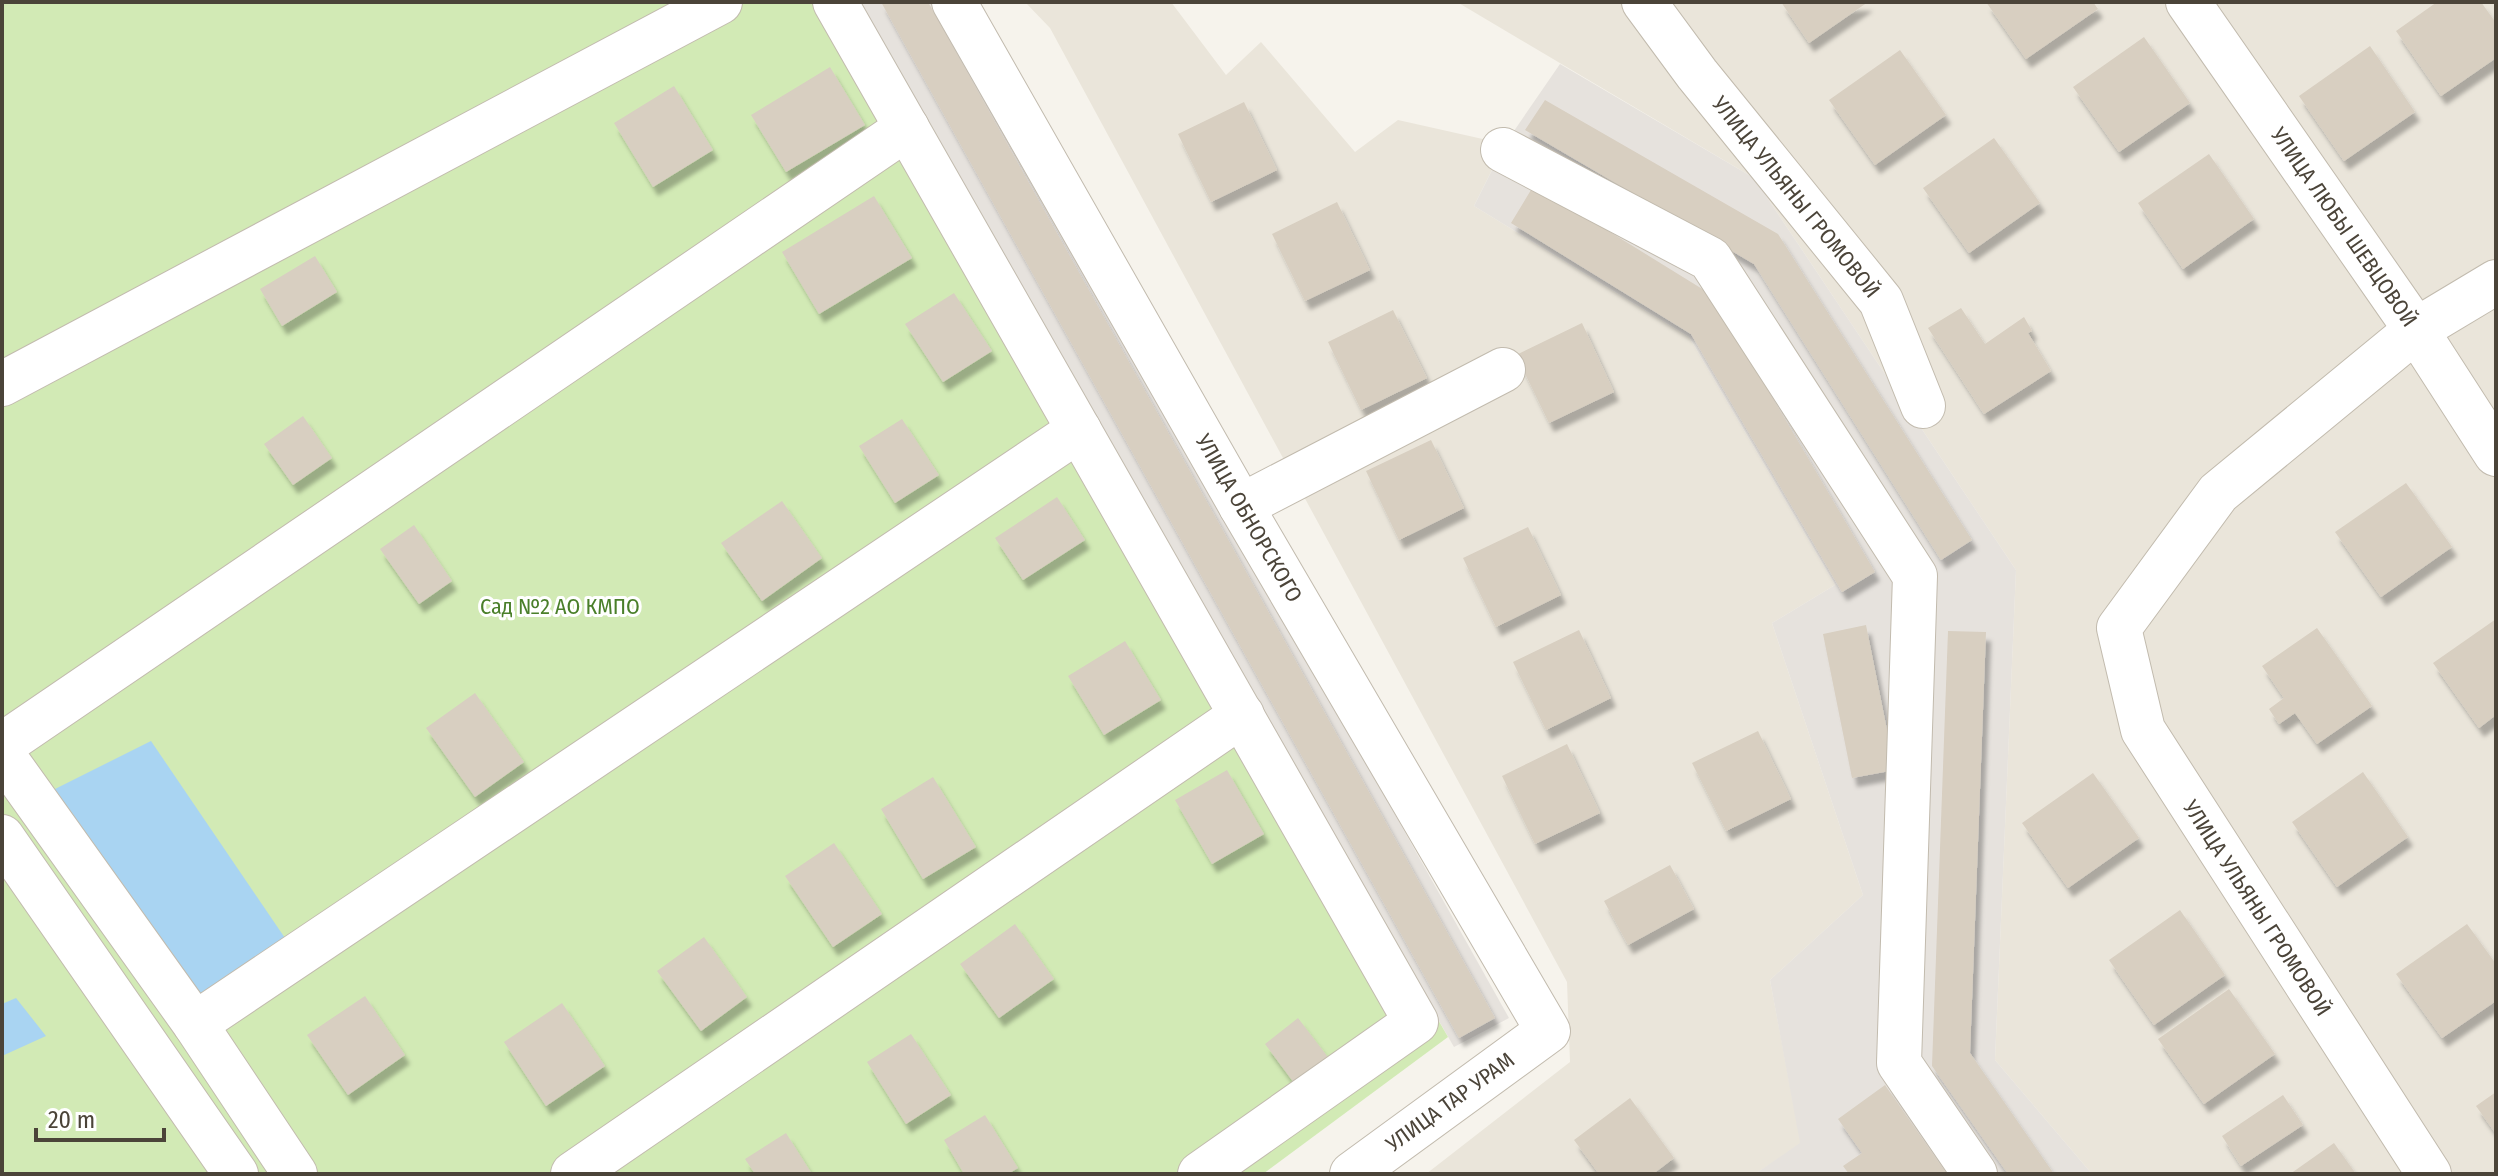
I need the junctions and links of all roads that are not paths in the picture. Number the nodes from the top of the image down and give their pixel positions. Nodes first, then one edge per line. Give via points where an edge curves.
1 (720, 2) edge
2 (835, 2) edge
3 (954, 2) edge
4 (1644, 2) edge
5 (2188, 2) edge
6 (907, 128) junction
7 (1503, 150) dead end
8 (2496, 282) edge
9 (2416, 330) junction
10 (1503, 370) dead end
11 (2, 384) edge
12 (1923, 406) dead end
13 (1079, 430) junction
14 (2496, 454) edge
15 (1241, 506) junction
16 (1242, 715) junction
17 (2, 745) edge
18 (2, 754) edge
19 (2, 837) edge
20 (195, 1024) junction
21 (1548, 1031) joint
22 (236, 1174) edge
23 (295, 1174) edge
24 (573, 1174) edge
25 (1200, 1174) edge
26 (1352, 1174) edge
27 (1975, 1174) edge
28 (2429, 1174) edge

1 - 11 street
2 - 6 street
3 - 15 street, УЛИЦА ОБНОРСКОГО
4 - 12 street, УЛИЦА УЛЬЯНЫ ГРОМОВОЙ via 1881,301
5 - 9 street, УЛИЦА ЛЮБЫ ШЕВЦОВОЙ
6 - 13 street
6 - 17 street
7 - 27 street via 1710,259 1915,576 1899,1063
8 - 9 street
9 - 14 street, УЛИЦА ЛЮБЫ ШЕВЦОВОЙ
9 - 28 street, УЛИЦА УЛЬЯНЫ ГРОМОВОЙ via 2218,493 2119,628 2143,730
10 - 15 street
13 - 16 street
13 - 20 street
15 - 21 street, УЛИЦА ОБНОРСКОГО
16 - 24 street
16 - 25 street via 1416,1022
18 - 20 street
19 - 22 street
20 - 23 street
21 - 26 street, УЛИЦА ТАР УРАМ

